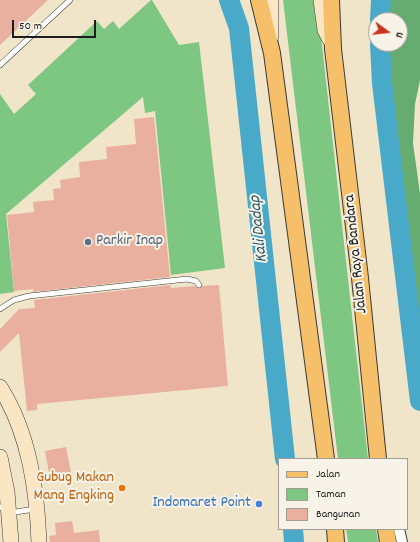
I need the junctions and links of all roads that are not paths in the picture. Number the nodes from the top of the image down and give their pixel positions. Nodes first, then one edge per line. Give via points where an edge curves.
1 (70, 0) edge
2 (259, 0) edge
3 (271, 0) edge
4 (321, 0) edge
5 (331, 0) edge
6 (333, 49) junction
7 (272, 53) junction
8 (0, 65) edge
9 (199, 285) dead end
10 (0, 309) edge
11 (0, 388) edge
12 (378, 456) edge
13 (0, 457) edge
14 (326, 458) edge
15 (36, 509) junction
16 (5, 510) edge
17 (335, 530) edge
18 (386, 530) edge
19 (399, 530) edge
20 (11, 542) edge
21 (39, 542) edge
22 (336, 542) edge
23 (388, 542) edge
24 (402, 542) edge

1 - 8 lane
2 - 7 main road
3 - 7 street
4 - 6 street, Jalan Raya Bandara via 326,30
5 - 6 main road, Jalan Raya Bandara
6 - 12 main road, Jalan Raya Bandara
7 - 14 main road
9 - 10 lane via 187,279 29,296 14,300
11 - 15 street via 23,437 30,463
13 - 16 street
15 - 16 lane
15 - 21 street
16 - 20 street
17 - 22 main road
18 - 23 main road
19 - 24 street

